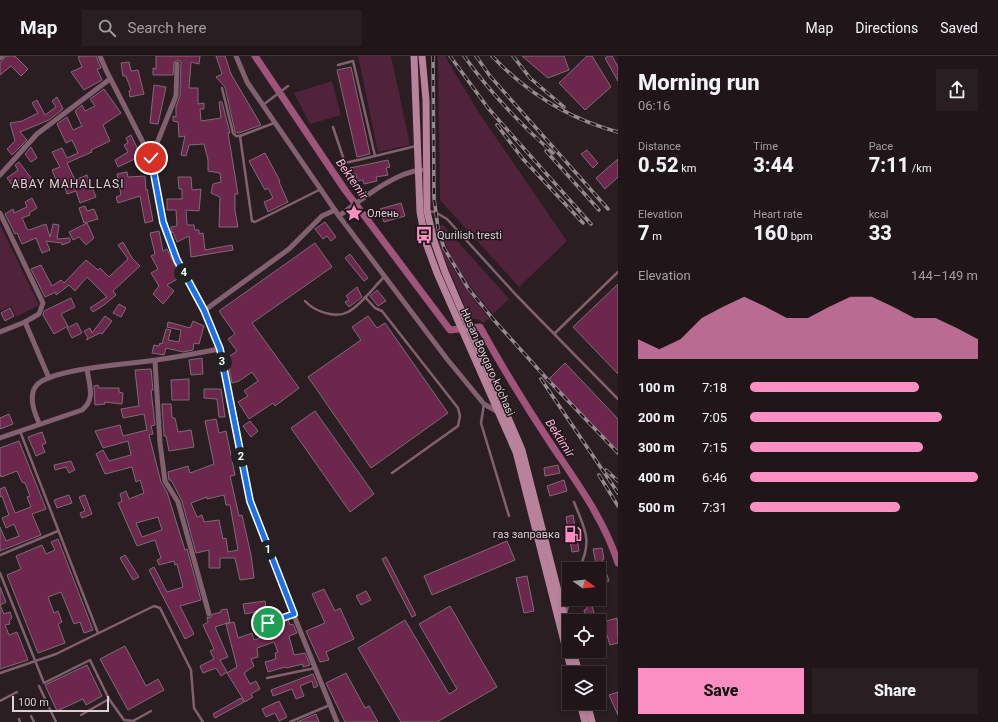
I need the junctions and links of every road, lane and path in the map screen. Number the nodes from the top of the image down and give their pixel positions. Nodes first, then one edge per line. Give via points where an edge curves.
1 (100, 56) edge
2 (236, 56) edge
3 (414, 56) edge
4 (422, 56) edge
5 (177, 64) dead end
6 (338, 65) dead end
7 (110, 79) junction
8 (288, 86) dead end
9 (222, 88) dead end
10 (263, 105) junction
11 (275, 123) junction
12 (333, 127) dead end
13 (240, 136) junction
14 (418, 145) junction
15 (375, 156) junction
16 (151, 158) junction
17 (418, 170) junction
18 (426, 170) junction
19 (0, 175) edge
20 (322, 189) junction
21 (335, 210) junction
22 (423, 211) junction
23 (0, 213) edge
24 (339, 216) junction
25 (618, 272) edge
26 (385, 276) junction
27 (365, 297) junction
28 (305, 301) dead end
29 (204, 310) junction
30 (25, 322) junction
31 (0, 324) edge
32 (2, 331) edge
33 (555, 333) junction
34 (469, 339) junction
35 (220, 349) junction
36 (155, 361) junction
37 (87, 369) junction
38 (49, 378) junction
39 (618, 398) edge
40 (484, 404) junction
41 (498, 412) junction
42 (39, 423) junction
43 (20, 430) junction
44 (0, 438) edge
45 (392, 473) dead end
46 (574, 502) dead end
47 (509, 516) dead end
48 (58, 531) junction
49 (0, 554) edge
50 (582, 562) edge
51 (0, 573) edge
52 (209, 614) dead end
53 (294, 614) junction
54 (564, 614) edge
55 (268, 623) dead end
56 (98, 633) junction
57 (34, 660) junction
58 (570, 666) edge
59 (315, 668) junction
60 (0, 673) edge
61 (267, 678) dead end
62 (39, 686) dead end
63 (17, 692) dead end
64 (109, 699) junction
65 (0, 701) edge
66 (330, 705) junction
67 (582, 710) edge
68 (589, 710) edge
69 (152, 711) dead end
70 (81, 715) dead end
71 (31, 716) dead end
72 (34, 722) edge
73 (56, 722) edge
74 (203, 722) edge
75 (290, 722) edge
76 (338, 722) edge
77 (585, 722) edge
78 (592, 722) edge

1 - 7 street
2 - 10 street via 247,82
3 - 14 main road, Husan Boyqaro ko'chasi
4 - 18 main road, Husan Boyqaro ko'chasi via 426,100
5 - 16 street via 176,96
6 - 15 lane via 353,61
7 - 16 street
7 - 19 street via 37,134
8 - 10 lane
9 - 13 lane via 233,133
10 - 11 street
11 - 13 lane
11 - 20 street
12 - 15 lane via 345,163
13 - 20 lane via 252,221 255,222
14 - 15 lane
14 - 17 main road, Husan Boyqaro ko'chasi
16 - 29 street via 163,222 177,260
17 - 18 street
17 - 22 main road, Husan Boyqaro ko'chasi
17 - 24 street via 370,194
18 - 22 main road, Husan Boyqaro ko'chasi
20 - 21 street
21 - 24 street
21 - 29 street via 322,216 289,249
22 - 33 lane via 435,212 447,219
22 - 34 main road, Husan Boyqaro ko'chasi via 431,258
23 - 30 street via 43,303 40,314
24 - 26 street
25 - 33 lane
26 - 27 lane
26 - 40 street
27 - 28 lane via 348,312 331,314 312,308
27 - 45 lane via 382,312 458,408 460,416 458,426
29 - 35 street
30 - 32 street
30 - 38 street
31 - 32 street
33 - 39 lane
34 - 41 main road, Husan Boyqaro ko'chasi
34 - 54 main road, Husan Boyqaro ko'chasi via 522,450
35 - 36 street
35 - 53 street via 250,501
36 - 37 street via 120,363
36 - 52 street via 165,481 178,502
37 - 38 street
37 - 42 street via 91,396 89,404 82,410
38 - 42 street via 36,384 31,394
40 - 41 street
40 - 47 lane via 481,423
41 - 58 main road, Husan Boyqaro ko'chasi via 516,452
42 - 43 street
43 - 44 street
43 - 48 lane
46 - 50 lane via 588,542
48 - 49 lane
48 - 56 lane
51 - 57 lane
53 - 55 lane
53 - 59 street
56 - 57 lane via 56,654
56 - 74 lane via 154,606 160,608 190,670 194,708
57 - 60 lane
57 - 64 lane via 44,683 90,660
59 - 61 lane
59 - 66 street
62 - 73 lane
63 - 65 lane
64 - 69 lane via 124,720 133,721
64 - 70 lane
66 - 75 lane
66 - 76 street
67 - 77 main road
68 - 78 main road
71 - 72 lane

